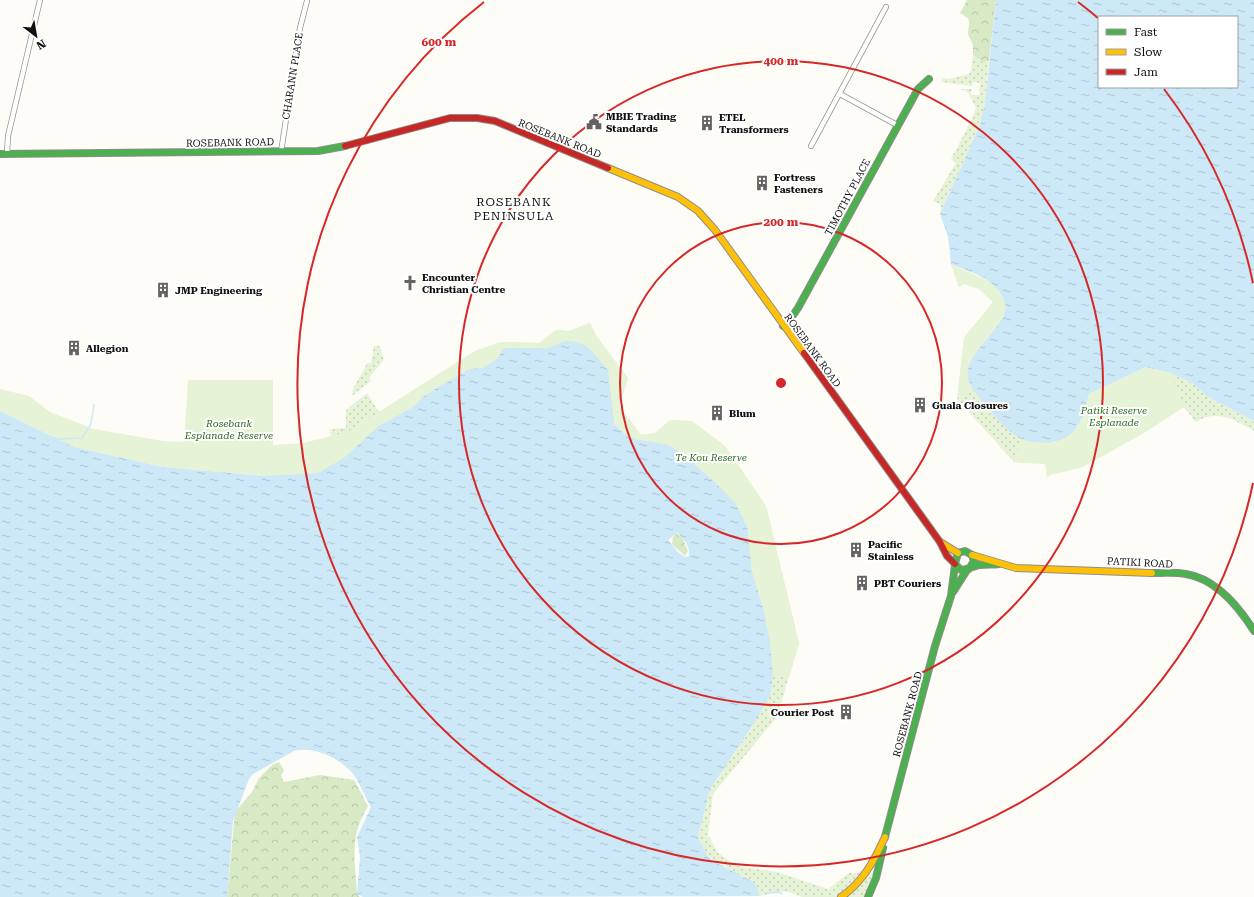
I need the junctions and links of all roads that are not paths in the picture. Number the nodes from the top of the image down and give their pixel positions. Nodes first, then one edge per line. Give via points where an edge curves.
1 (40, 0) edge
2 (307, 1) dead end
3 (886, 7) dead end
4 (929, 79) dead end
5 (840, 94) junction
6 (897, 125) junction
7 (811, 146) dead end
8 (280, 152) junction
9 (3, 154) edge
10 (784, 326) junction
11 (940, 542) junction
12 (958, 553) junction
13 (972, 555) junction
14 (955, 564) junction
15 (1002, 564) junction
16 (968, 569) junction
17 (951, 596) junction
18 (1254, 631) edge
19 (885, 837) junction
20 (842, 896) edge
21 (868, 897) edge

1 - 9 street
2 - 8 street, CHARANN PLACE via 300,28
3 - 5 street
4 - 6 main road, TIMOTHY PLACE via 918,89
5 - 6 street
5 - 7 street
6 - 10 main road, TIMOTHY PLACE via 798,308
8 - 9 main road, ROSEBANK ROAD
8 - 10 main road, ROSEBANK ROAD via 332,150 450,118 472,117 495,122 674,195 693,206 715,230
10 - 11 main road, ROSEBANK ROAD
11 - 12 main road, ROSEBANK ROAD
11 - 14 main road, ROSEBANK ROAD via 947,556
12 - 13 main road via 965,551
12 - 14 main road via 954,560
13 - 15 main road, PATIKI ROAD
13 - 16 main road via 974,561
14 - 16 main road via 959,569
14 - 17 main road, ROSEBANK ROAD
15 - 16 main road, PATIKI ROAD
15 - 18 main road, PATIKI ROAD via 1016,568 1187,574 1203,580 1228,597
16 - 17 main road, ROSEBANK ROAD
17 - 19 main road, ROSEBANK ROAD via 935,646
19 - 20 main road via 866,874 854,888
19 - 21 main road via 876,878

